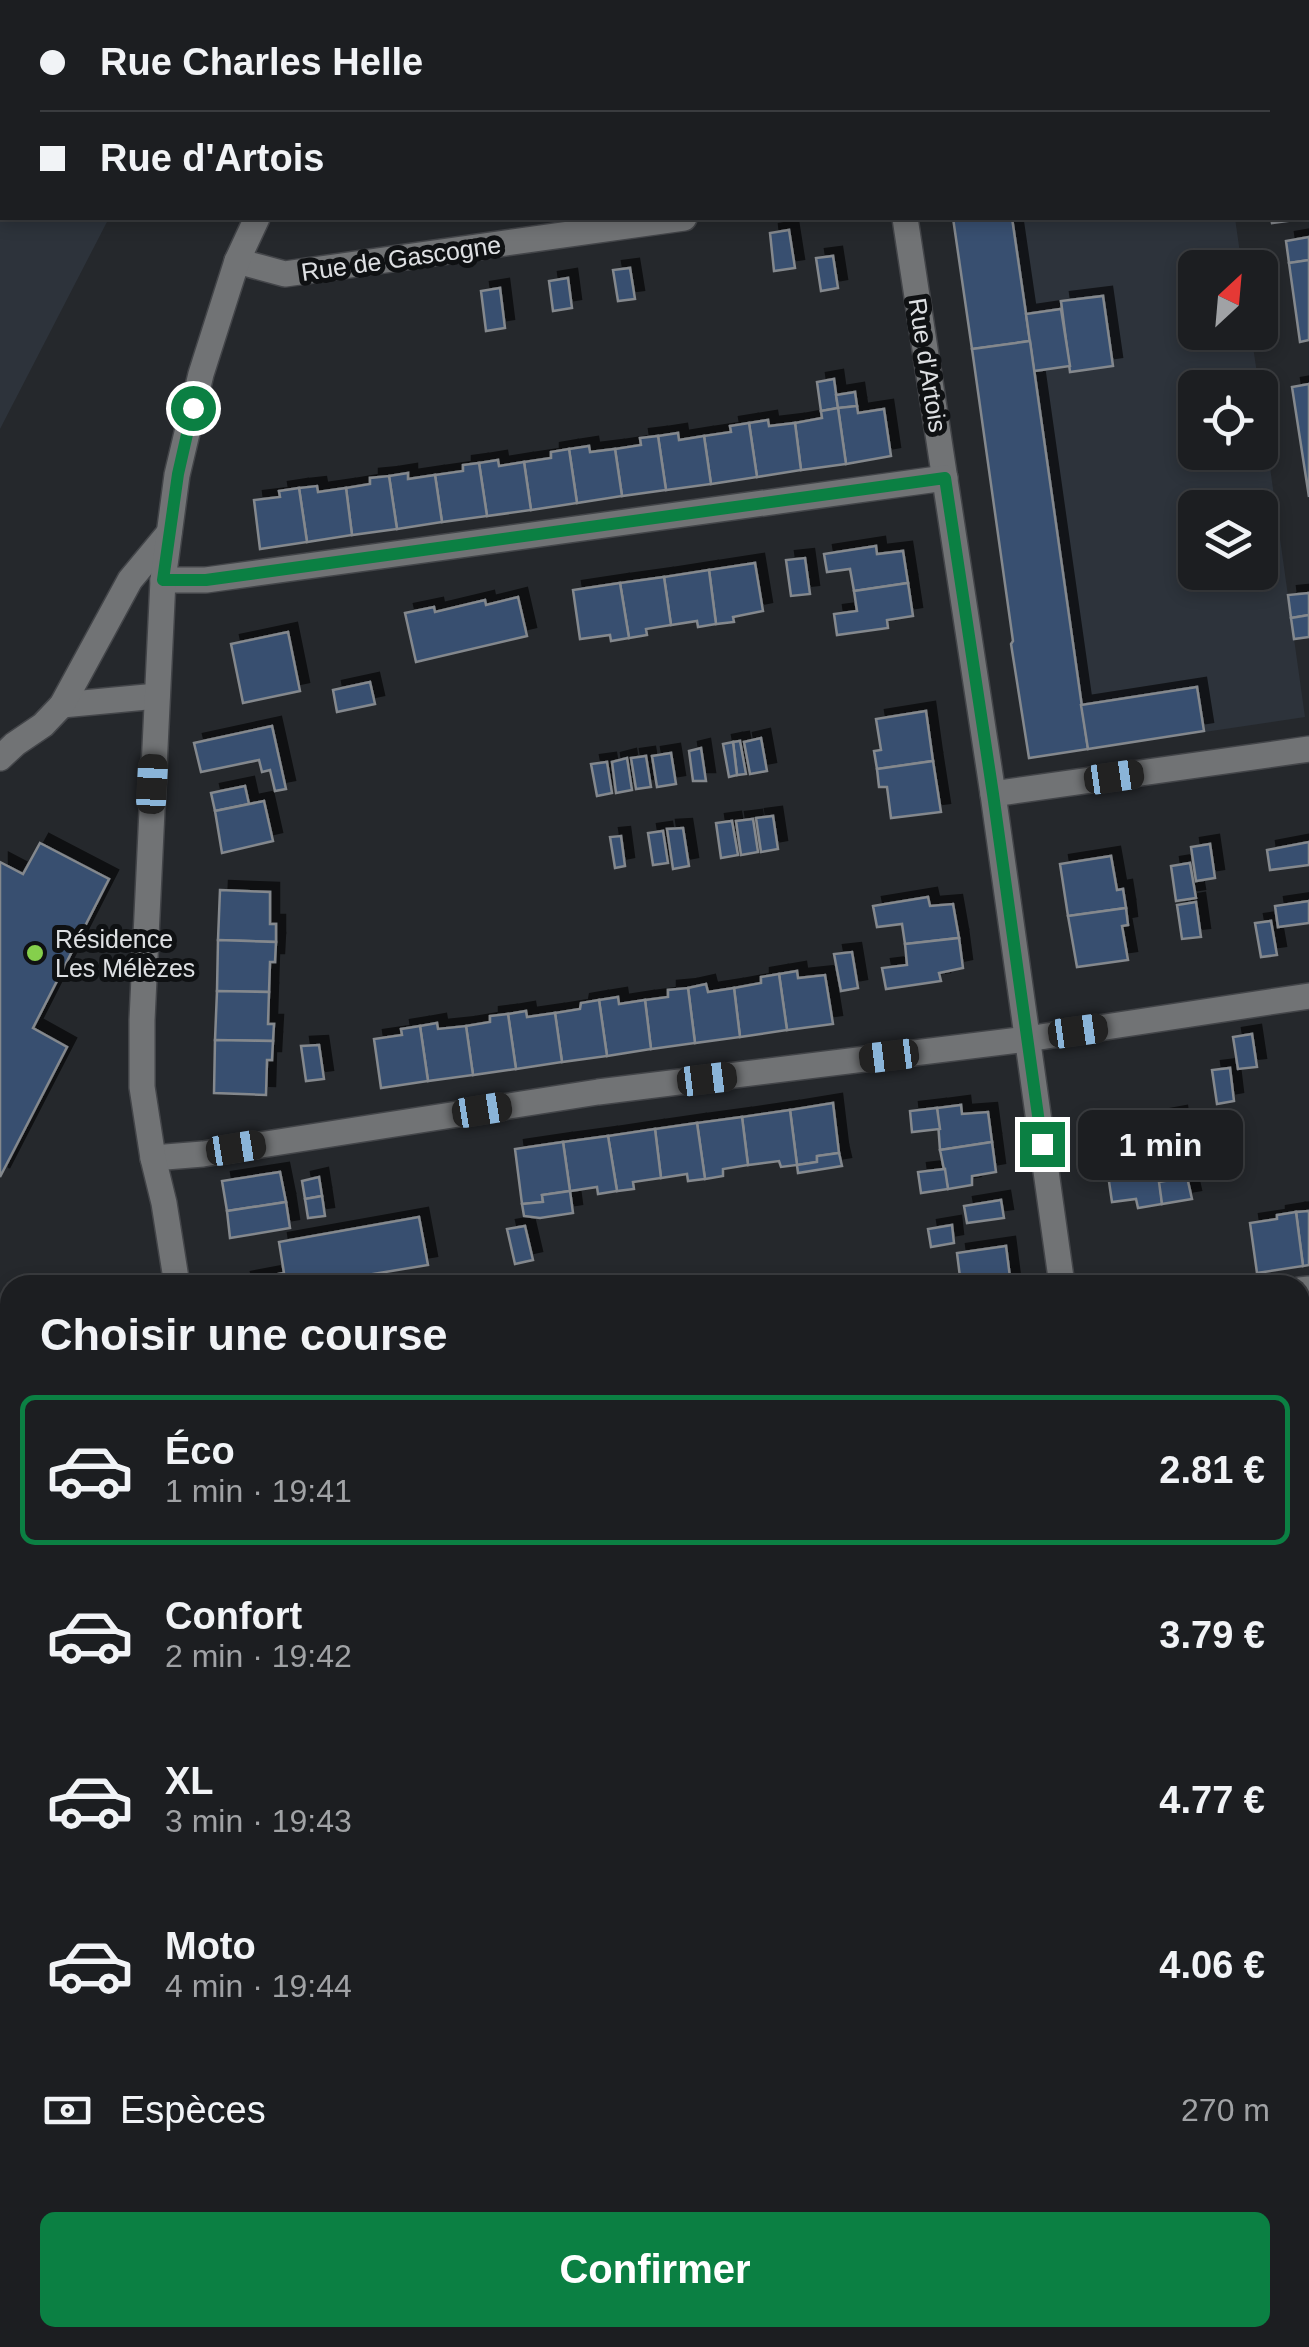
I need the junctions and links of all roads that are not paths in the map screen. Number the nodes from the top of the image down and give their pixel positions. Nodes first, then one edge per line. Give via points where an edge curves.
1 (256, 220) edge
2 (670, 220) edge
3 (905, 220) edge
4 (237, 261) junction
5 (945, 478) junction
6 (170, 533) junction
7 (163, 580) junction
8 (157, 696) junction
9 (62, 705) junction
10 (1309, 750) edge
11 (0, 758) edge
12 (993, 794) junction
13 (1309, 996) edge
14 (1028, 1039) junction
15 (154, 1158) junction
16 (175, 1275) edge
17 (1061, 1275) edge

1 - 4 street
2 - 4 street, Rue de Gascogne via 285,274
3 - 5 street, Rue d'Artois
4 - 6 street via 201,374
5 - 7 street via 225,577
5 - 12 street, Rue d'Artois
6 - 7 street
6 - 9 street via 130,580
7 - 8 street
8 - 9 street
8 - 15 street via 142,1020 142,1087
9 - 11 street
10 - 12 street
12 - 14 street, Rue d'Artois
13 - 14 street
14 - 15 street via 598,1092
14 - 17 street, Rue d'Artois
15 - 16 street

